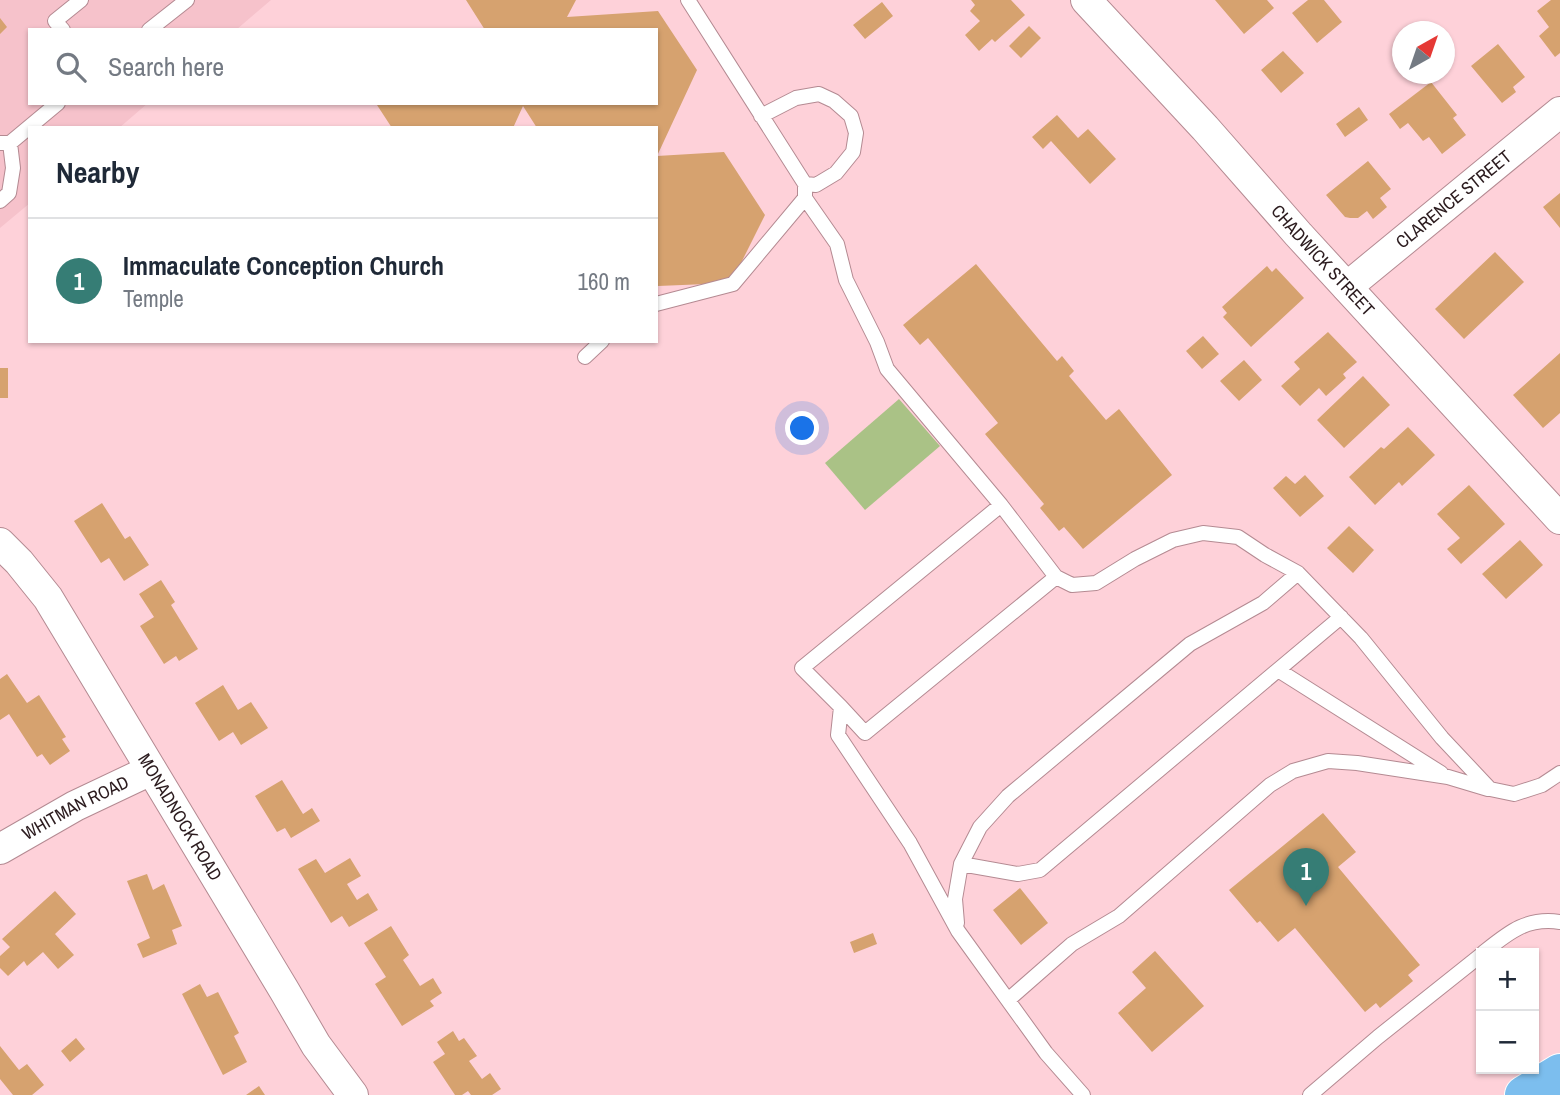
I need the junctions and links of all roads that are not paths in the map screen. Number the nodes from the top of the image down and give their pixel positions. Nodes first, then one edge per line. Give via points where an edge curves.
1 (81, 0) edge
2 (187, 0) edge
3 (688, 0) edge
4 (1088, 1) edge
5 (61, 28) edge
6 (152, 28) edge
7 (55, 105) edge
8 (1560, 112) edge
9 (761, 116) junction
10 (5, 143) edge
11 (805, 191) junction
12 (0, 201) edge
13 (1347, 287) junction
14 (658, 303) edge
15 (600, 343) edge
16 (585, 357) dead end
17 (1001, 505) junction
18 (1560, 519) edge
19 (0, 543) edge
20 (1298, 573) junction
21 (1056, 577) junction
22 (1341, 617) junction
23 (1278, 670) junction
24 (841, 707) junction
25 (151, 770) junction
26 (1560, 774) edge
27 (1448, 777) junction
28 (1490, 789) junction
29 (0, 849) edge
30 (961, 864) junction
31 (1560, 922) edge
32 (958, 931) junction
33 (1490, 948) edge
34 (1476, 959) edge
35 (1008, 1000) junction
36 (1560, 1073) edge
37 (353, 1095) edge
38 (1083, 1095) edge
39 (1310, 1095) edge
40 (1524, 1095) edge

1 - 5 lane via 55,21
2 - 6 lane
3 - 9 lane
4 - 13 street, CHADWICK STREET
7 - 10 lane
8 - 13 street, CLARENCE STREET
9 - 11 lane
9 - 11 lane via 796,98 819,94 851,116 856,133 853,152 836,173
10 - 12 lane via 13,167 9,193
11 - 14 lane via 733,284
11 - 17 lane via 837,244 846,279 887,369
13 - 18 street, CHADWICK STREET
15 - 16 lane
17 - 21 lane
17 - 24 lane via 802,668
19 - 25 street, MONADNOCK ROAD via 48,598
20 - 21 lane via 1238,537 1203,533 1173,540 1096,583 1072,585
20 - 22 lane
20 - 30 lane via 1263,603 1190,643 1008,796 980,827
21 - 24 lane via 865,733
22 - 23 lane
22 - 28 lane
23 - 27 lane
23 - 30 lane via 1040,870 1018,874
24 - 32 lane via 838,735 910,843
25 - 29 street, WHITMAN ROAD
25 - 37 street, MONADNOCK ROAD via 308,1033
26 - 28 lane via 1514,794
27 - 28 lane
27 - 35 lane via 1328,761 1293,771 1270,785 1119,916 1072,944
30 - 32 lane via 955,898
31 - 33 lane via 1533,922
32 - 35 lane
34 - 39 lane
35 - 38 lane
36 - 40 main road

